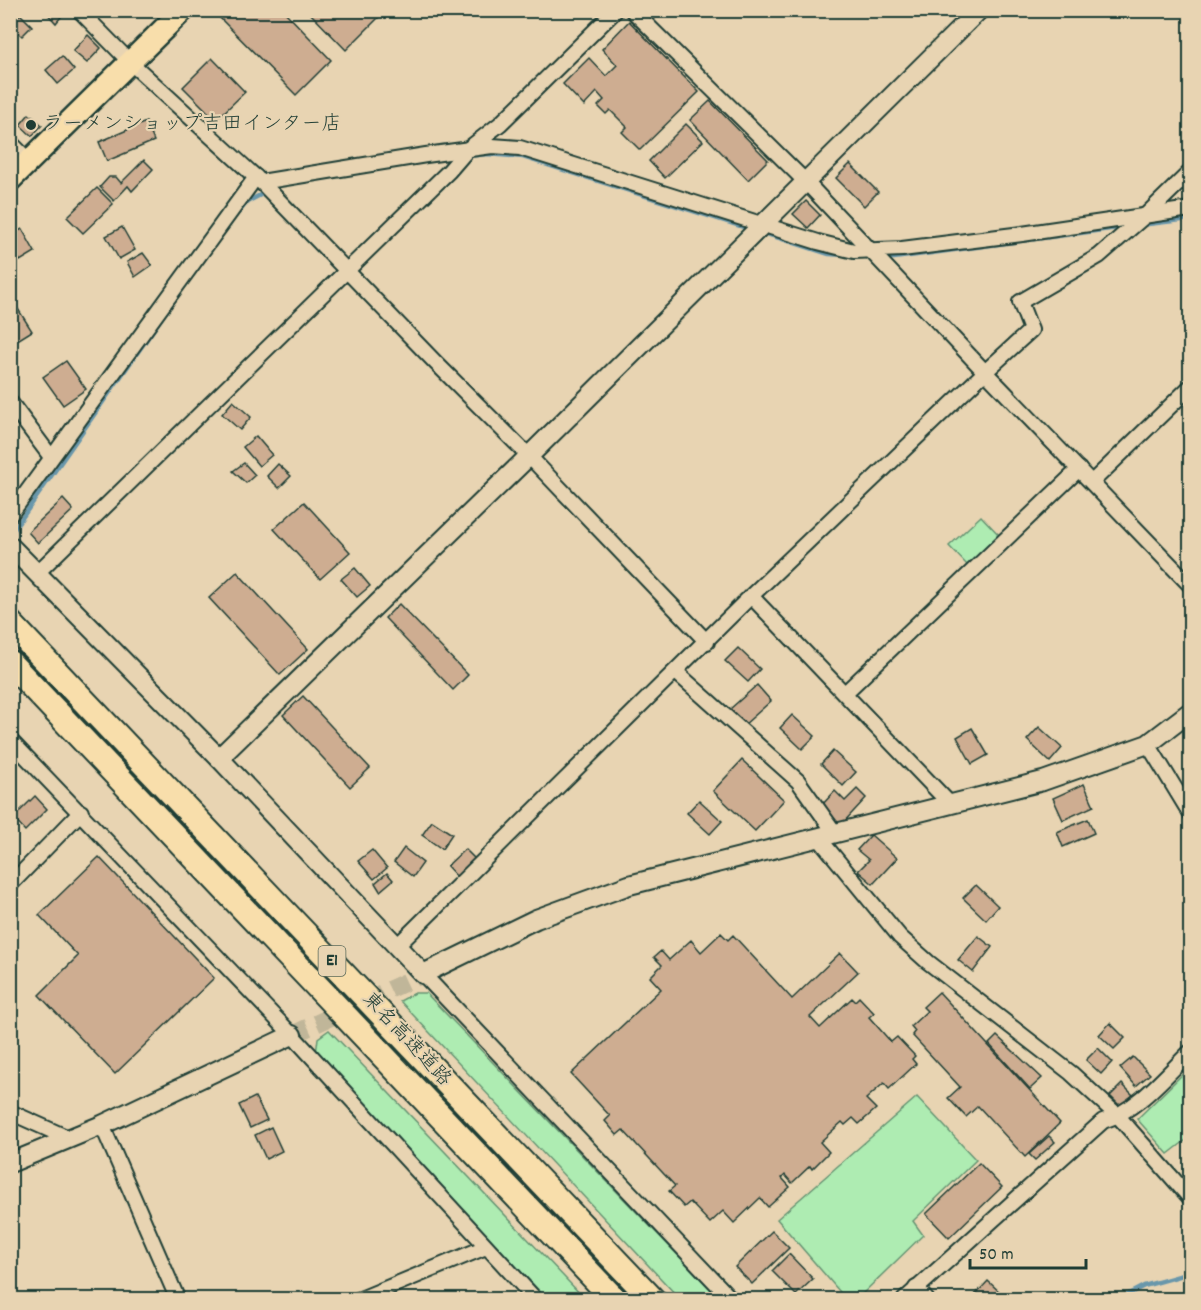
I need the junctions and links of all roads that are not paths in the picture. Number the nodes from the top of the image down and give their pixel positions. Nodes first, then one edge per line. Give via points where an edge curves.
1 (79, 10) edge
2 (183, 10) edge
3 (616, 10) edge
4 (632, 10) edge
5 (979, 10) edge
6 (130, 62) junction
7 (10, 142) edge
8 (468, 150) junction
9 (29, 161) junction
10 (1191, 172) edge
11 (10, 180) edge
12 (805, 180) junction
13 (260, 181) junction
14 (1191, 209) edge
15 (1145, 215) junction
16 (756, 229) junction
17 (871, 251) junction
18 (346, 270) junction
19 (985, 372) junction
20 (1191, 387) edge
21 (10, 402) edge
22 (529, 456) junction
23 (51, 458) junction
24 (1079, 469) junction
25 (1092, 482) junction
26 (10, 515) edge
27 (12, 547) edge
28 (37, 573) junction
29 (1191, 585) edge
30 (751, 596) junction
31 (10, 623) edge
32 (707, 642) junction
33 (10, 663) edge
34 (676, 672) junction
35 (10, 676) edge
36 (845, 693) junction
37 (1191, 712) edge
38 (10, 740) edge
39 (1148, 744) junction
40 (219, 758) junction
41 (113, 772) junction
42 (951, 805) junction
43 (81, 812) junction
44 (1191, 813) edge
45 (826, 835) junction
46 (10, 885) edge
47 (397, 946) junction
48 (423, 974) junction
49 (292, 1035) junction
50 (1191, 1052) edge
51 (10, 1112) edge
52 (1118, 1116) junction
53 (102, 1125) junction
54 (68, 1138) junction
55 (10, 1163) edge
56 (1191, 1198) edge
57 (486, 1247) junction
58 (916, 1288) junction
59 (178, 1299) edge
60 (358, 1299) edge
61 (536, 1299) edge
62 (615, 1299) edge
63 (653, 1299) edge
64 (732, 1299) edge
65 (904, 1299) edge
66 (927, 1299) edge

1 - 6 street
2 - 6 main road
3 - 8 street via 500,124
4 - 12 street
5 - 12 street
6 - 9 main road
6 - 13 street
7 - 9 street
8 - 13 street
8 - 16 street via 492,146 520,148
8 - 18 street
9 - 11 main road
10 - 15 street
12 - 16 street
12 - 17 street
13 - 18 street
13 - 23 street
14 - 15 street
15 - 17 street
15 - 19 street via 1099,256 1020,302 1031,330
16 - 17 street via 854,251
16 - 22 street
17 - 19 street
18 - 22 street
18 - 28 street
19 - 24 street
19 - 30 street
20 - 25 street
21 - 23 street
22 - 32 street
22 - 40 street
23 - 26 street
24 - 25 street
24 - 36 street
25 - 29 street
27 - 28 street
28 - 40 street
30 - 32 street
30 - 36 street
31 - 63 highway, 東名高速道路 / E1
32 - 34 street
33 - 41 highway, 東名高速道路 / E1
34 - 45 street via 798,781
34 - 47 street
35 - 41 highway
36 - 42 street
37 - 39 street
38 - 43 street
39 - 42 street via 1043,781
39 - 44 street
40 - 47 street
41 - 62 highway, 東名高速道路 / E1
42 - 45 street
43 - 46 street
43 - 49 street
45 - 48 street via 629,885 536,919
45 - 52 street via 900,937 1071,1072
47 - 48 street
48 - 64 street
49 - 53 street
49 - 57 street
50 - 52 street
51 - 54 street
52 - 56 street
52 - 58 street via 1103,1121
53 - 54 street
53 - 59 street
54 - 55 street
57 - 60 street
57 - 61 street
58 - 65 street
58 - 66 street

